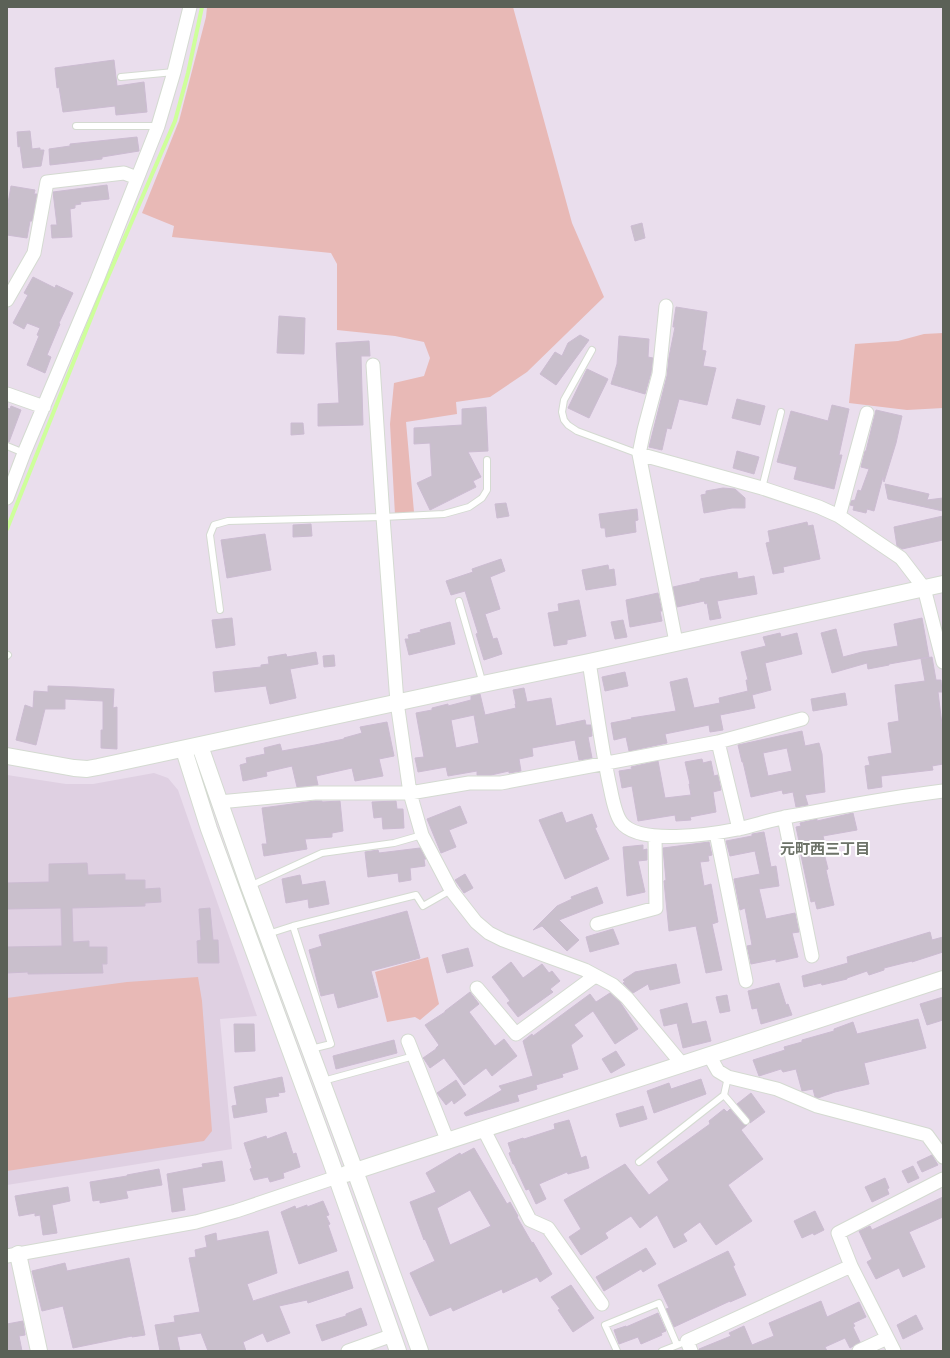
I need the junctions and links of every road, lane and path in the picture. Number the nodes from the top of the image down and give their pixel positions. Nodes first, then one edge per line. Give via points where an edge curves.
1 (190, 7) edge
2 (174, 72) junction
3 (121, 77) dead end
4 (76, 126) dead end
5 (158, 126) junction
6 (137, 178) junction
7 (7, 300) edge
8 (666, 306) dead end
9 (592, 350) dead end
10 (374, 365) dead end
11 (7, 394) edge
12 (44, 407) junction
13 (781, 412) dead end
14 (867, 413) dead end
15 (7, 446) edge
16 (24, 453) junction
17 (639, 454) junction
18 (487, 460) dead end
19 (762, 488) junction
20 (7, 498) edge
21 (839, 516) junction
22 (383, 517) junction
23 (943, 584) edge
24 (924, 588) junction
25 (459, 601) dead end
26 (220, 610) dead end
27 (676, 642) junction
28 (589, 662) junction
29 (943, 662) edge
30 (483, 684) junction
31 (397, 702) junction
32 (802, 720) dead end
33 (718, 742) junction
34 (200, 746) junction
35 (184, 750) junction
36 (7, 756) edge
37 (605, 764) junction
38 (943, 791) edge
39 (410, 793) junction
40 (219, 802) junction
41 (784, 817) junction
42 (739, 829) junction
43 (716, 833) junction
44 (422, 835) junction
45 (655, 836) junction
46 (249, 886) junction
47 (451, 890) junction
48 (597, 924) dead end
49 (294, 926) junction
50 (267, 935) junction
51 (812, 956) dead end
52 (596, 976) junction
53 (943, 979) edge
54 (746, 980) dead end
55 (477, 988) dead end
56 (408, 1041) dead end
57 (310, 1049) junction
58 (709, 1055) junction
59 (414, 1056) junction
60 (682, 1064) junction
61 (728, 1077) junction
62 (321, 1081) junction
63 (724, 1095) junction
64 (746, 1121) dead end
65 (484, 1130) junction
66 (448, 1142) junction
67 (943, 1157) edge
68 (639, 1162) dead end
69 (355, 1171) junction
70 (336, 1178) junction
71 (943, 1179) edge
72 (12, 1255) edge
73 (851, 1266) junction
74 (602, 1304) dead end
75 (392, 1335) junction
76 (887, 1338) junction
77 (685, 1346) edge
78 (39, 1351) edge
79 (348, 1351) edge
80 (398, 1351) edge
81 (420, 1351) edge
82 (617, 1351) edge
83 (662, 1351) edge
84 (859, 1351) edge
85 (894, 1351) edge

1 - 2 street
2 - 3 lane
2 - 5 street
4 - 5 lane
5 - 6 street
6 - 7 street via 124,174 47,182 34,253
6 - 12 street
8 - 17 street via 660,374
9 - 17 lane via 564,400 564,420 577,431
10 - 22 street
11 - 12 street
12 - 16 street
13 - 19 lane
14 - 21 street
15 - 16 lane
16 - 20 street
17 - 19 street
17 - 27 street
18 - 22 lane via 487,490 482,498 470,507 444,514
19 - 21 street
21 - 24 street via 901,558
22 - 26 lane via 228,521 214,525 210,535
22 - 31 street
23 - 24 street
24 - 27 street
24 - 29 street
25 - 30 lane
27 - 28 street
28 - 30 street
28 - 37 street
30 - 31 street
31 - 34 street
31 - 39 street
32 - 33 street
33 - 37 street
33 - 42 street
34 - 35 street
34 - 40 street
35 - 36 street via 87,769
35 - 70 street via 209,829
37 - 39 street via 501,783 469,783
37 - 45 street via 621,822 629,829
38 - 41 street
39 - 40 street via 315,793
39 - 44 street
40 - 46 street
41 - 42 street
41 - 51 street
42 - 43 street
43 - 45 street
43 - 54 street
44 - 46 lane via 394,843 322,853
44 - 47 street
45 - 48 street via 656,908
46 - 50 street
47 - 49 lane via 423,906 416,895
47 - 52 street via 476,922 489,933
49 - 50 lane
49 - 57 lane via 331,1044
50 - 57 street
52 - 55 street via 516,1034
52 - 60 street via 613,985 627,998
53 - 58 street
56 - 59 street
57 - 62 street
58 - 60 street
58 - 61 street via 718,1071
59 - 62 lane
59 - 66 street
60 - 65 street
61 - 63 lane
61 - 67 street via 777,1089 817,1106 927,1135
62 - 69 street
63 - 64 lane
63 - 68 lane
65 - 66 street
65 - 74 street via 530,1220 548,1228
66 - 69 street
69 - 70 street
69 - 81 street
70 - 72 street via 196,1222
70 - 75 street
71 - 73 street via 838,1233
72 - 78 street
73 - 76 street
73 - 77 street
75 - 79 street
75 - 80 street
76 - 84 street
76 - 85 street
77 - 82 lane via 659,1303 605,1325
77 - 83 lane

